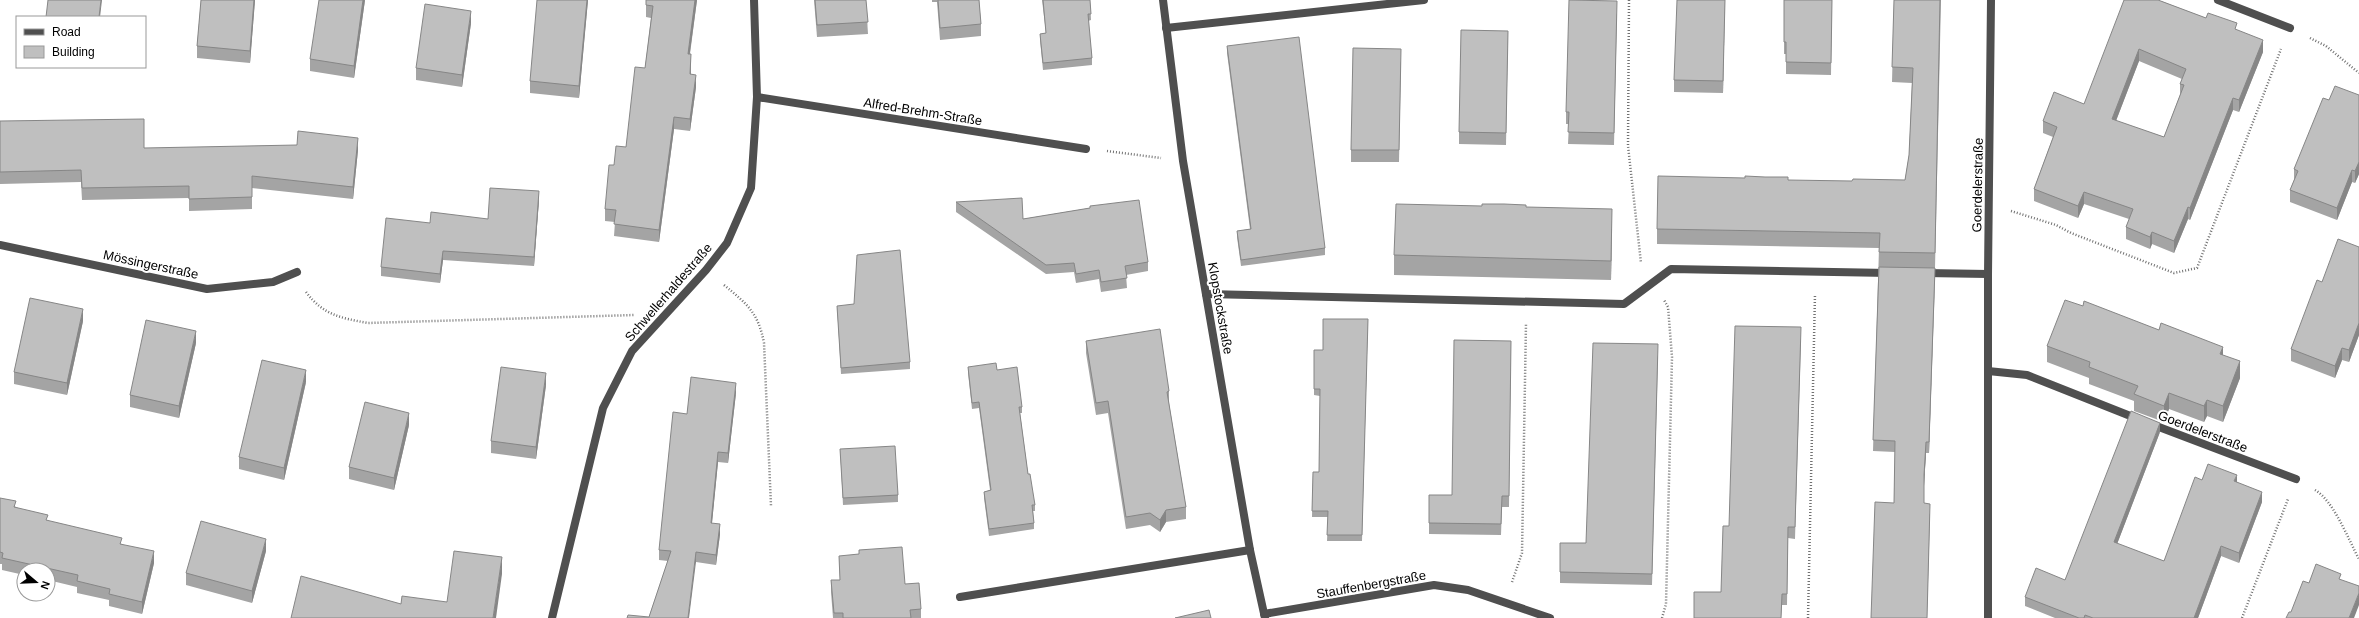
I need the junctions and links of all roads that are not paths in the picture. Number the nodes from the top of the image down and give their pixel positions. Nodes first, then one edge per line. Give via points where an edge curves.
1 (754, 0) edge
2 (1163, 0) edge
3 (1424, 0) edge
4 (1991, 0) edge
5 (2218, 0) edge
6 (1166, 28) junction
7 (2290, 28) road end
8 (757, 97) junction
9 (1086, 149) road end
10 (0, 245) edge
11 (297, 272) road end
12 (1902, 273) edge
13 (1917, 273) edge
14 (1988, 274) junction
15 (1206, 294) junction
16 (1988, 371) junction
17 (2296, 479) road end
18 (1250, 550) junction
19 (960, 596) dead end
20 (1264, 616) edge
21 (552, 618) edge
22 (1550, 618) edge
23 (1988, 618) edge

1 - 8 street, Schwellerhaldestraße
2 - 6 street, Klopstockstraße
3 - 6 street
4 - 14 street, Goerdelerstraße
5 - 7 street
6 - 15 street, Klopstockstraße via 1183,161
8 - 9 street, Alfred-Brehm-Straße
8 - 21 street, Schwellerhaldestraße via 751,188 727,243 706,270 632,351 603,408
10 - 11 street, Mössingerstraße via 208,289 273,282
12 - 15 street via 1671,269 1624,304
13 - 14 street
14 - 16 street, Goerdelerstraße
15 - 18 street, Klopstockstraße
16 - 17 street, Goerdelerstraße via 2026,375
16 - 23 street, Goerdelerstraße
18 - 19 street
18 - 20 street, Klopstockstraße
20 - 22 street, Stauffenbergstraße via 1434,585 1468,590

